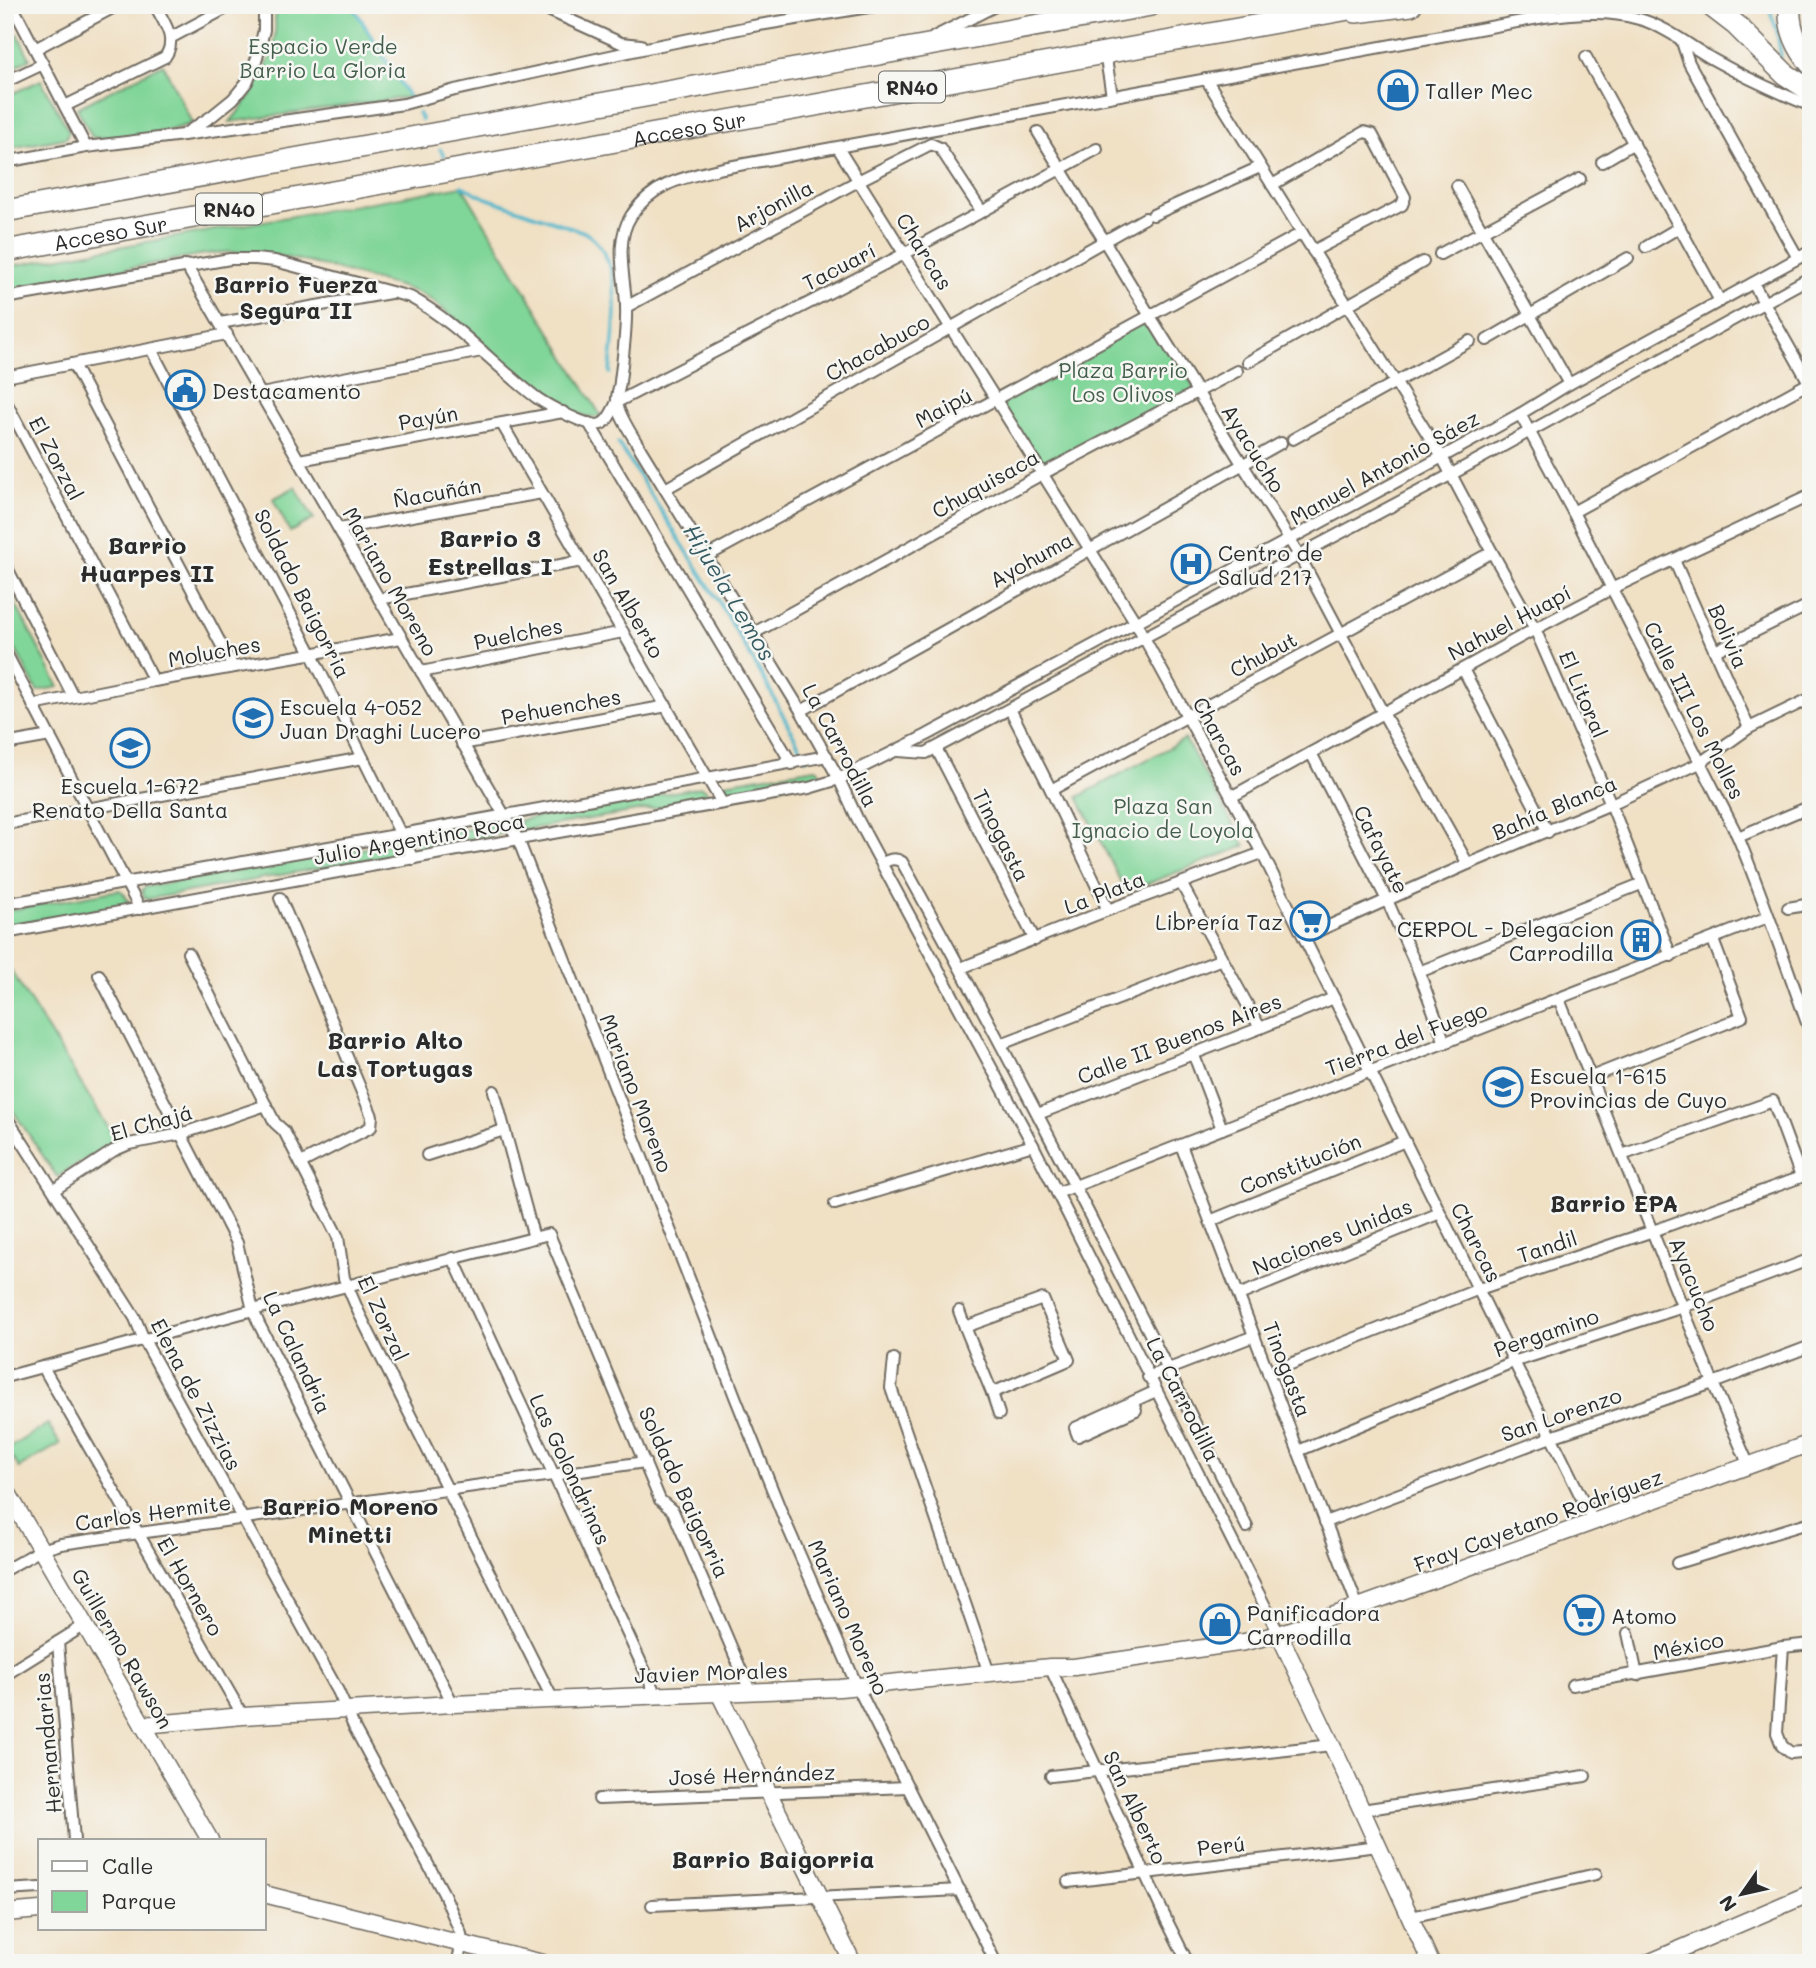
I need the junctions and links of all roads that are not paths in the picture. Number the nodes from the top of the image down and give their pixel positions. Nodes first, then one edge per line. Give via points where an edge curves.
1 (118, 5) edge
2 (155, 5) edge
3 (232, 5) edge
4 (264, 5) edge
5 (537, 5) edge
6 (881, 5) edge
7 (997, 5) edge
8 (1151, 5) edge
9 (1371, 5) edge
10 (1411, 5) edge
11 (1710, 5) edge
12 (1790, 5) edge
13 (15, 6) edge
14 (1292, 19) junction
15 (172, 37) junction
16 (1682, 42) junction
17 (651, 47) junction
18 (911, 48) junction
19 (35, 49) junction
20 (1105, 53) junction
21 (1586, 57) dead end
22 (43, 64) junction
23 (1811, 64) edge
24 (1206, 79) junction
25 (5, 82) edge
26 (1811, 91) edge
27 (1112, 96) junction
28 (65, 106) junction
29 (1811, 106) edge
30 (1038, 132) dead end
31 (183, 135) junction
32 (1634, 143) junction
33 (86, 147) junction
34 (838, 148) junction
35 (1097, 149) dead end
36 (5, 162) edge
37 (1602, 162) dead end
38 (1260, 167) junction
39 (1059, 169) junction
40 (1580, 179) dead end
41 (858, 181) junction
42 (1272, 185) junction
43 (1457, 186) dead end
44 (240, 207) junction
45 (5, 211) edge
46 (982, 212) junction
47 (1680, 227) junction
48 (1482, 231) junction
49 (1302, 233) junction
50 (1104, 241) junction
51 (1646, 247) dead end
52 (5, 250) edge
53 (1313, 251) junction
54 (1811, 251) edge
55 (904, 254) junction
56 (1440, 254) dead end
57 (1798, 257) junction
58 (5, 258) edge
59 (1628, 258) dead end
60 (1423, 262) dead end
61 (186, 265) junction
62 (1811, 277) edge
63 (1753, 283) junction
64 (393, 292) junction
65 (5, 298) edge
66 (1720, 301) junction
67 (1764, 303) junction
68 (1346, 305) junction
69 (626, 307) junction
70 (1531, 315) junction
71 (1150, 316) junction
72 (220, 323) junction
73 (950, 327) junction
74 (227, 334) junction
75 (1487, 340) dead end
76 (1470, 341) dead end
77 (151, 349) junction
78 (482, 351) junction
79 (1248, 362) dead end
80 (73, 364) junction
81 (1237, 371) dead end
82 (5, 377) edge
83 (1395, 383) junction
84 (1810, 383) edge
85 (1569, 384) junction
86 (1197, 392) junction
87 (261, 394) junction
88 (5, 400) edge
89 (996, 400) junction
90 (617, 402) junction
91 (563, 412) junction
92 (1520, 414) junction
93 (589, 423) junction
94 (502, 424) junction
95 (1528, 431) junction
96 (1293, 439) dead end
97 (1281, 443) dead end
98 (1442, 457) junction
99 (299, 460) junction
100 (1242, 464) junction
101 (1042, 474) junction
102 (1452, 474) junction
103 (665, 489) junction
104 (542, 493) junction
105 (1811, 495) edge
106 (1573, 512) junction
107 (339, 529) junction
108 (1290, 540) junction
109 (1089, 549) junction
110 (1492, 552) junction
111 (1299, 555) junction
112 (707, 556) junction
113 (1674, 560) junction
114 (582, 561) junction
115 (5, 564) edge
116 (1611, 589) junction
117 (379, 599) junction
118 (1811, 604) edge
119 (1136, 623) junction
120 (1535, 629) junction
121 (623, 632) junction
122 (754, 633) junction
123 (1341, 634) junction
124 (1144, 637) junction
125 (401, 638) junction
126 (5, 651) edge
127 (1715, 652) junction
128 (311, 653) junction
129 (8, 663) edge
130 (233, 667) junction
131 (1463, 669) junction
132 (421, 672) junction
133 (154, 681) junction
134 (73, 696) junction
135 (1811, 698) edge
136 (33, 705) junction
137 (667, 706) junction
138 (1010, 709) junction
139 (801, 710) junction
140 (1383, 713) junction
141 (1188, 717) junction
142 (1749, 728) junction
143 (50, 736) junction
144 (5, 744) edge
145 (462, 744) junction
146 (936, 748) junction
147 (898, 751) junction
148 (1311, 753) junction
149 (827, 756) junction
150 (363, 758) junction
151 (1700, 763) junction
152 (792, 764) junction
153 (708, 778) junction
154 (839, 779) junction
155 (1051, 790) junction
156 (1231, 797) junction
157 (722, 803) junction
158 (1611, 804) junction
159 (1811, 806) edge
160 (88, 808) junction
161 (503, 814) junction
162 (5, 824) edge
163 (1548, 831) junction
164 (402, 834) junction
165 (1738, 837) junction
166 (518, 839) junction
167 (1262, 853) junction
168 (413, 859) junction
169 (882, 863) junction
170 (1468, 864) junction
171 (127, 882) junction
172 (1181, 883) junction
173 (1641, 884) junction
174 (280, 898) dead end
175 (1387, 900) junction
176 (5, 904) edge
177 (1811, 904) edge
178 (1788, 908) dead end
179 (140, 909) junction
180 (1108, 910) junction
181 (1768, 917) junction
182 (5, 933) edge
183 (1304, 937) junction
184 (1035, 940) junction
185 (1713, 940) junction
186 (188, 953) dead end
187 (1671, 956) junction
188 (1222, 959) junction
189 (961, 968) junction
190 (1419, 972) junction
191 (99, 975) dead end
192 (1334, 998) junction
193 (1559, 999) junction
194 (1260, 1028) junction
195 (1811, 1034) edge
196 (1445, 1043) junction
197 (1001, 1044) junction
198 (1193, 1053) junction
199 (1371, 1072) junction
200 (1591, 1077) junction
201 (494, 1091) dead end
202 (266, 1105) junction
203 (1038, 1114) junction
204 (5, 1115) edge
205 (1222, 1129) junction
206 (505, 1130) junction
207 (181, 1134) junction
208 (1405, 1141) junction
209 (1033, 1145) junction
210 (1181, 1145) junction
211 (427, 1155) dead end
212 (1622, 1155) junction
213 (301, 1163) junction
214 (1075, 1185) junction
215 (54, 1189) junction
216 (1057, 1193) junction
217 (835, 1204) dead end
218 (1440, 1213) junction
219 (1210, 1221) junction
220 (1653, 1231) junction
221 (534, 1238) junction
222 (453, 1258) junction
223 (1811, 1259) edge
224 (347, 1287) junction
225 (1479, 1289) junction
226 (1238, 1295) junction
227 (1683, 1307) junction
228 (253, 1310) junction
229 (959, 1311) dead end
230 (965, 1327) junction
231 (1254, 1336) junction
232 (144, 1340) junction
233 (1811, 1346) edge
234 (894, 1359) dead end
235 (1513, 1362) junction
236 (43, 1367) junction
237 (1168, 1368) junction
238 (1268, 1373) junction
239 (5, 1377) edge
240 (1148, 1377) junction
241 (1713, 1383) junction
242 (1156, 1391) junction
243 (992, 1393) junction
244 (1132, 1402) junction
245 (999, 1414) dead end
246 (1551, 1437) junction
247 (1811, 1443) edge
248 (1298, 1451) junction
249 (645, 1462) junction
250 (1749, 1466) junction
251 (553, 1475) junction
252 (5, 1488) edge
253 (447, 1489) junction
254 (350, 1504) junction
255 (243, 1519) junction
256 (1593, 1521) junction
257 (1811, 1521) edge
258 (1325, 1522) junction
259 (1247, 1527) dead end
260 (139, 1533) junction
261 (41, 1549) junction
262 (1677, 1563) dead end
263 (5, 1570) edge
264 (1358, 1607) junction
265 (85, 1625) junction
266 (1628, 1633) dead end
267 (1279, 1634) junction
268 (58, 1642) junction
269 (1811, 1644) edge
270 (1783, 1647) junction
271 (1050, 1667) junction
272 (989, 1673) junction
273 (5, 1675) edge
274 (1637, 1675) junction
275 (1572, 1685) dead end
276 (857, 1686) junction
277 (750, 1691) junction
278 (719, 1693) junction
279 (656, 1695) junction
280 (553, 1700) junction
281 (453, 1704) junction
282 (346, 1710) junction
283 (243, 1716) junction
284 (143, 1725) junction
285 (1332, 1745) junction
286 (1811, 1751) edge
287 (1097, 1771) junction
288 (1051, 1776) dead end
289 (1585, 1776) dead end
290 (908, 1787) junction
291 (769, 1793) junction
292 (599, 1799) dead end
293 (1362, 1810) junction
294 (207, 1837) edge
295 (74, 1839) edge
296 (1379, 1846) junction
297 (1144, 1872) junction
298 (1596, 1874) dead end
299 (1068, 1882) dead end
300 (38, 1888) edge
301 (5, 1890) edge
302 (960, 1890) junction
303 (1811, 1893) edge
304 (266, 1895) edge
305 (821, 1898) junction
306 (652, 1905) dead end
307 (38, 1910) edge
308 (5, 1913) edge
309 (1411, 1917) junction
310 (462, 1944) junction
311 (457, 1963) edge
312 (543, 1963) edge
313 (853, 1963) edge
314 (996, 1963) edge
315 (1188, 1963) edge
316 (1431, 1963) edge
317 (1648, 1963) edge

1 - 19 street
2 - 15 street
3 - 15 street
4 - 31 street via 264,30 247,82 233,99
5 - 17 street via 621,43
6 - 17 street
7 - 18 street
8 - 18 highway, Acceso Sur / RN40
9 - 14 highway, Acceso Sur / RN40
10 - 14 highway
11 - 26 highway via 1785,74
12 - 23 highway via 1792,33
13 - 19 street
14 - 20 highway, Acceso Sur / RN40
15 - 28 street via 165,57
16 - 24 street via 1642,20 1583,13
16 - 29 street via 1747,79
16 - 57 street via 1689,64
17 - 31 street via 380,108
18 - 45 highway, Acceso Sur / RN40
19 - 22 street
20 - 27 street
20 - 44 highway, Acceso Sur / RN40
21 - 32 street
22 - 25 street
22 - 28 street
24 - 27 street
24 - 38 street, El Litoral
27 - 34 street
28 - 33 street
30 - 39 street, Ayacucho
31 - 33 street
32 - 37 street
32 - 47 street
33 - 36 street
34 - 41 street, Charcas
34 - 69 street via 723,168 677,179 656,190 625,227
35 - 39 street, Tacuarí
38 - 42 street, El Litoral
38 - 50 street, Chacabuco
39 - 46 street, Tacuarí
39 - 50 street, Ayacucho
40 - 48 street
41 - 46 street, Arjonilla via 931,144 940,148
41 - 55 street, Charcas
41 - 69 street, Arjonilla
42 - 49 street, El Litoral
42 - 53 street via 1364,132 1372,134 1405,197 1402,205
43 - 48 street
44 - 52 highway, Acceso Sur / RN40
44 - 58 highway via 174,228
46 - 55 street, Tacuarí
47 - 51 street
47 - 66 street
48 - 56 street
48 - 70 street
49 - 53 street, El Litoral
49 - 71 street, Maipú
50 - 71 street, Ayacucho
50 - 73 street, Chacabuco
53 - 68 street, El Litoral
54 - 57 street, Manuel Antonio Sáez
55 - 73 street, Charcas
55 - 90 street, Tacuarí
57 - 63 street, Manuel Antonio Sáez
59 - 70 street
60 - 68 street
61 - 64 street via 230,259 275,261
61 - 65 street
61 - 72 street, Mariano Moreno
62 - 67 street, Manuel Antonio Sáez
63 - 66 street, Manuel Antonio Sáez
63 - 67 street
64 - 72 street
64 - 78 street via 426,306
66 - 85 street, Manuel Antonio Sáez
67 - 84 street
67 - 95 street, Manuel Antonio Sáez
68 - 79 street
68 - 83 street, El Litoral
69 - 90 street
70 - 75 street
70 - 85 street
71 - 86 street, Ayacucho
71 - 89 street, Maipú
72 - 74 street, Mariano Moreno
73 - 89 street, Charcas
73 - 103 street, Chacabuco
74 - 77 street
74 - 87 street, Mariano Moreno
76 - 83 street
77 - 80 street
77 - 128 street, Soldado Baigorria
78 - 87 street
78 - 91 street via 539,399
80 - 82 street
80 - 130 street
81 - 86 street, Chuquisaca
83 - 96 street
83 - 98 street, El Litoral
84 - 106 street
85 - 92 street, Manuel Antonio Sáez
86 - 100 street, Ayacucho
86 - 101 street, Chuquisaca
87 - 99 street, Mariano Moreno
88 - 133 street, El Zorzal
89 - 101 street, Charcas
89 - 112 street, Maipú
90 - 93 street via 605,422
90 - 103 street, La Carrodilla
91 - 93 street
91 - 94 street, Payún
92 - 95 street, Calle III Los Molles
92 - 98 street, Manuel Antonio Sáez
93 - 152 street
94 - 99 street, Payún
94 - 104 street, San Alberto
95 - 102 street, Manuel Antonio Sáez
95 - 106 street, Calle III Los Molles
97 - 100 street, Ayohuma
98 - 102 street, El Litoral
98 - 108 street, Manuel Antonio Sáez
99 - 107 street, Mariano Moreno
100 - 108 street, Ayacucho
100 - 109 street, Ayohuma
101 - 109 street, Charcas
101 - 122 street, Chuquisaca
102 - 110 street, El Litoral
102 - 111 street, Manuel Antonio Sáez
103 - 112 street, La Carrodilla
104 - 107 street, Ñacuñán
104 - 114 street, San Alberto
105 - 113 street, Nahuel Huapí
106 - 116 street, Calle III Los Molles
107 - 117 street, Mariano Moreno
108 - 111 street, Ayacucho
108 - 119 street, Manuel Antonio Sáez
109 - 119 street, Charcas
109 - 139 street, Ayohuma
110 - 120 street, El Litoral
110 - 123 street, Chubut
111 - 123 street, Ayacucho
111 - 124 street, Manuel Antonio Sáez
112 - 122 street, La Carrodilla
113 - 116 street, Nahuel Huapí
113 - 127 street, Bolivia
114 - 117 street
114 - 121 street, San Alberto
115 - 134 street
116 - 120 street, Nahuel Huapí
116 - 151 street, Calle III Los Molles
117 - 125 street, Mariano Moreno
118 - 127 street
119 - 124 street, Charcas
119 - 147 street, Manuel Antonio Sáez
120 - 131 street, Nahuel Huapí
120 - 158 street, El Litoral
121 - 132 street, Puelches
121 - 137 street, San Alberto
122 - 139 street, La Carrodilla
123 - 140 street, Ayacucho
123 - 141 street, Chubut
124 - 138 street, Manuel Antonio Sáez
124 - 141 street, Charcas
125 - 128 street, Moluches
125 - 132 street, Mariano Moreno
126 - 129 street
127 - 142 street, Bolivia
128 - 130 street, Moluches
128 - 150 street, Soldado Baigorria
129 - 136 street
130 - 133 street, Moluches
131 - 140 street, Nahuel Huapí
131 - 163 street
132 - 145 street, Mariano Moreno
133 - 134 street, Moluches
134 - 136 street, Moluches
135 - 142 street, Bahía Blanca
136 - 143 street
137 - 145 street, Pehuenches
137 - 153 street, San Alberto
138 - 146 street, Manuel Antonio Sáez
138 - 155 street
139 - 149 street, La Carrodilla
140 - 148 street, Nahuel Huapí
140 - 170 street, Ayacucho
141 - 155 street, Chubut
141 - 156 street, Charcas
142 - 151 street, Bahía Blanca
143 - 144 street
143 - 160 street
145 - 161 street, Mariano Moreno
146 - 147 street, Manuel Antonio Sáez via 922,754
146 - 184 street, Tinogasta
147 - 154 street, Manuel Antonio Sáez
148 - 156 street, Nahuel Huapí
148 - 175 street, Cafayate
149 - 152 street, Julio Argentino Roca
149 - 154 street, La Carrodilla
150 - 160 street
150 - 164 street, Soldado Baigorria
151 - 158 street, Bahía Blanca
151 - 165 street, Calle III Los Molles
152 - 153 street, Julio Argentino Roca
153 - 157 street, San Alberto
153 - 161 street, Julio Argentino Roca
154 - 157 street, Julio Argentino Roca
154 - 169 street, La Carrodilla
155 - 180 street
156 - 167 street, Charcas
157 - 166 street, Julio Argentino Roca
158 - 163 street, Bahía Blanca
158 - 173 street, El Litoral
159 - 165 street
160 - 162 street
160 - 171 street
161 - 164 street, Julio Argentino Roca
161 - 166 street, Mariano Moreno
163 - 170 street, Bahía Blanca
164 - 168 street, Soldado Baigorria
164 - 171 street, Julio Argentino Roca
165 - 181 street, Calle III Los Molles
166 - 168 street, Julio Argentino Roca
166 - 276 street, Mariano Moreno via 741,1412
167 - 172 street, La Plata
167 - 183 street, Charcas
168 - 179 street, Julio Argentino Roca
169 - 189 street, La Carrodilla via 891,859 902,862
169 - 209 street, La Carrodilla
170 - 175 street, Bahía Blanca
171 - 176 street, Julio Argentino Roca
171 - 179 street
172 - 180 street, La Plata
172 - 188 street
173 - 187 street, El Litoral
173 - 190 street
174 - 213 street via 372,1116 371,1127
175 - 183 street, Bahía Blanca
175 - 190 street, Cafayate
177 - 178 street
179 - 182 street, Julio Argentino Roca
180 - 184 street, La Plata
181 - 185 street, Tierra del Fuego
181 - 195 street, Calle III Los Molles
183 - 192 street, Charcas
184 - 189 street, La Plata
185 - 187 street, Tierra del Fuego
185 - 200 street via 1742,1017
186 - 202 street, El Zorzal
187 - 193 street, Tierra del Fuego
188 - 194 street
188 - 197 street
189 - 197 street, La Carrodilla
190 - 196 street, Cafayate
191 - 207 street, La Calandria
192 - 194 street, Calle II Buenos Aires
192 - 199 street, Charcas
193 - 196 street, Tierra del Fuego
193 - 200 street, Ayacucho
194 - 198 street, Calle II Buenos Aires
196 - 199 street, Tierra del Fuego
197 - 203 street, La Carrodilla
198 - 203 street, Calle II Buenos Aires
198 - 205 street
199 - 205 street, Tierra del Fuego
199 - 208 street, Charcas
200 - 212 street, Ayacucho
201 - 206 street
202 - 207 street, El Chajá
202 - 213 street, El Zorzal
203 - 214 street, La Carrodilla
204 - 215 street, Elena de Zizzias
205 - 210 street, Tierra del Fuego
206 - 211 street
206 - 221 street
207 - 215 street, El Chajá via 129,1144
207 - 228 street, La Calandria via 240,1250
208 - 218 street, Charcas
208 - 219 street, Constitución
209 - 216 street, La Carrodilla
209 - 217 street
210 - 214 street, Tierra del Fuego
210 - 219 street, Tinogasta
212 - 220 street, Ayacucho
212 - 220 street, Tandil via 1773,1101 1801,1177
213 - 224 street, El Zorzal via 338,1237
214 - 216 street, Tierra del Fuego
214 - 237 street, La Carrodilla
215 - 232 street, Elena de Zizzias via 135,1318
216 - 240 street, La Carrodilla
218 - 225 street, Charcas
218 - 226 street, Naciones Unidas
219 - 226 street, Tinogasta
220 - 225 street, Tandil
220 - 227 street, Ayacucho
221 - 222 street
221 - 249 street, Soldado Baigorria via 549,1234
222 - 224 street
222 - 251 street, Las Golondrinas
223 - 227 street, Pergamino
224 - 228 street
224 - 253 street, El Zorzal
225 - 235 street, Charcas
225 - 238 street, Tandil
226 - 231 street, Tinogasta
227 - 235 street, Pergamino
227 - 241 street, Ayacucho
228 - 232 street
228 - 254 street, La Calandria
229 - 230 street
230 - 243 street
230 - 243 street via 1044,1299 1069,1360
231 - 237 street
231 - 238 street, Tinogasta
232 - 236 street
232 - 255 street, Elena de Zizzias
233 - 241 street, San Lorenzo
234 - 272 street via 891,1388
235 - 246 street, Charcas
235 - 248 street, Pergamino
236 - 239 street
236 - 260 street, El Hornero
237 - 240 street
237 - 259 street, La Carrodilla
238 - 248 street, Tinogasta
240 - 242 street, La Carrodilla
241 - 246 street, San Lorenzo
241 - 250 street, Ayacucho
242 - 244 street
242 - 267 street, La Carrodilla
243 - 245 street
244 - 244 street via 1075,1428 1079,1436 1136,1410
246 - 256 street, Charcas
246 - 258 street, San Lorenzo
247 - 250 street, Fray Cayetano Rodríguez
248 - 258 street, Tinogasta
249 - 251 street, Carlos Hermite
249 - 277 street, Soldado Baigorria via 660,1500 673,1511
250 - 256 street, Fray Cayetano Rodríguez
251 - 253 street, Carlos Hermite
251 - 279 street, Las Golondrinas
252 - 261 street, Guillermo Rawson
253 - 254 street, Carlos Hermite
253 - 280 street, El Zorzal
254 - 255 street, Carlos Hermite
254 - 281 street, La Calandria
255 - 260 street, Carlos Hermite
255 - 282 street, Elena de Zizzias
256 - 264 street, Fray Cayetano Rodríguez
257 - 262 street
258 - 264 street, Tinogasta
260 - 261 street, Carlos Hermite
260 - 283 street, El Hornero
261 - 263 street, Carlos Hermite
261 - 265 street, Guillermo Rawson
264 - 267 street, Fray Cayetano Rodríguez
265 - 268 street
265 - 284 street, Guillermo Rawson
266 - 274 street
267 - 271 street, Javier Morales
267 - 285 street, La Carrodilla
268 - 273 street
268 - 295 street, Hernandarias
269 - 270 street, México
270 - 274 street, México
270 - 286 street via 1777,1733 1791,1753
271 - 272 street, Javier Morales
271 - 287 street, San Alberto
272 - 276 street, Javier Morales
274 - 275 street, México
276 - 277 street, Javier Morales
276 - 290 street, Mariano Moreno
277 - 278 street, Javier Morales
278 - 279 street, Javier Morales
278 - 291 street
279 - 280 street, Javier Morales
280 - 281 street, Javier Morales
281 - 282 street, Javier Morales
282 - 283 street, Javier Morales
282 - 310 street, Elena de Zizzias via 444,1894
283 - 284 street, Javier Morales
284 - 294 street, Guillermo Rawson
285 - 287 street
285 - 293 street, La Carrodilla
287 - 288 street
287 - 297 street, San Alberto
289 - 293 street
290 - 291 street, José Hernández
290 - 302 street, Mariano Moreno
291 - 292 street, José Hernández
291 - 305 street
293 - 296 street, La Carrodilla
296 - 297 street, Perú
296 - 309 street, La Carrodilla
297 - 299 street, Perú
297 - 315 street, San Alberto
298 - 309 street
300 - 301 street
302 - 305 street
302 - 314 street, Mariano Moreno
303 - 317 street
304 - 310 street
305 - 306 street
305 - 313 street
307 - 308 street
309 - 316 street, La Carrodilla
310 - 311 street
310 - 312 street

